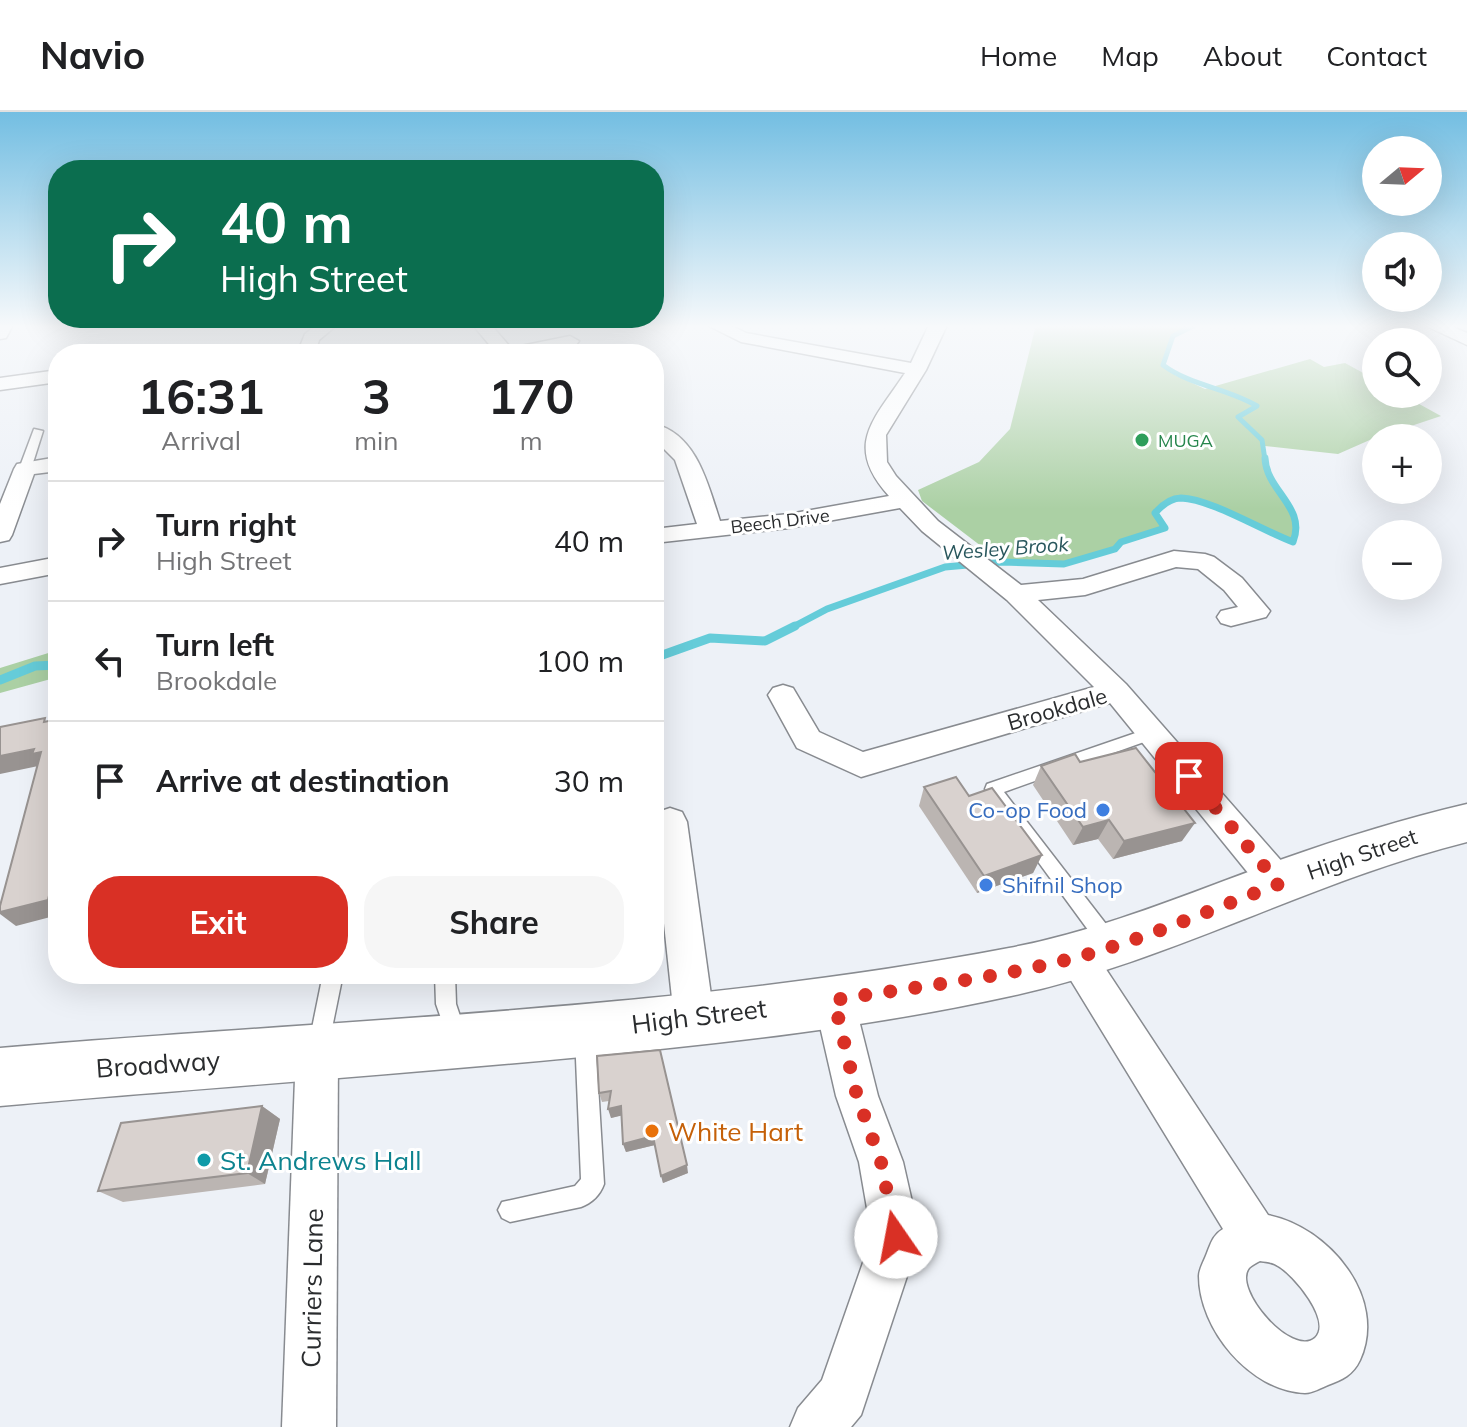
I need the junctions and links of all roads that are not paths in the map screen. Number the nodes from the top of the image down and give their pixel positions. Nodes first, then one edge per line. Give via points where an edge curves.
1 (906, 386) edge
2 (664, 430) edge
3 (38, 431) dead end
4 (48, 466) edge
5 (25, 469) junction
6 (904, 500) junction
7 (711, 530) junction
8 (0, 535) edge
9 (664, 535) edge
10 (48, 567) edge
11 (0, 576) edge
12 (1016, 594) junction
13 (1231, 617) dead end
14 (1116, 691) junction
15 (783, 695) dead end
16 (1153, 733) junction
17 (670, 822) dead end
18 (1467, 823) edge
19 (1279, 884) junction
20 (1095, 952) junction
21 (331, 984) edge
22 (445, 984) edge
23 (834, 1000) junction
24 (694, 1017) junction
25 (585, 1029) junction
26 (457, 1039) junction
27 (317, 1052) junction
28 (0, 1077) edge
29 (510, 1210) dead end
30 (1255, 1237) dead end
31 (309, 1427) edge
32 (817, 1427) edge

1 - 6 street via 875,435 876,462
2 - 7 street via 686,456
3 - 5 lane
4 - 5 street
5 - 8 street
6 - 7 street, Beech Drive
6 - 12 street
7 - 9 street, Beech Drive
10 - 11 street
12 - 13 street via 1085,587 1174,559 1205,562 1257,611
12 - 14 street
14 - 15 street, Brookdale via 861,765 808,740
14 - 16 street, Brookdale
16 - 19 street, Brookdale
16 - 20 lane via 993,789
17 - 24 street
18 - 19 main road, High Street via 1377,847
19 - 20 main road, High Street
20 - 23 main road, High Street via 1011,972
20 - 30 street
21 - 27 lane
22 - 26 lane
23 - 24 main road, High Street
23 - 32 street via 857,1096 881,1162 896,1237 842,1396
24 - 25 main road, High Street
25 - 26 main road, High Street
25 - 29 lane via 593,1184 581,1196
26 - 27 main road, High Street
27 - 28 main road, Broadway
27 - 31 street, Curriers Lane

